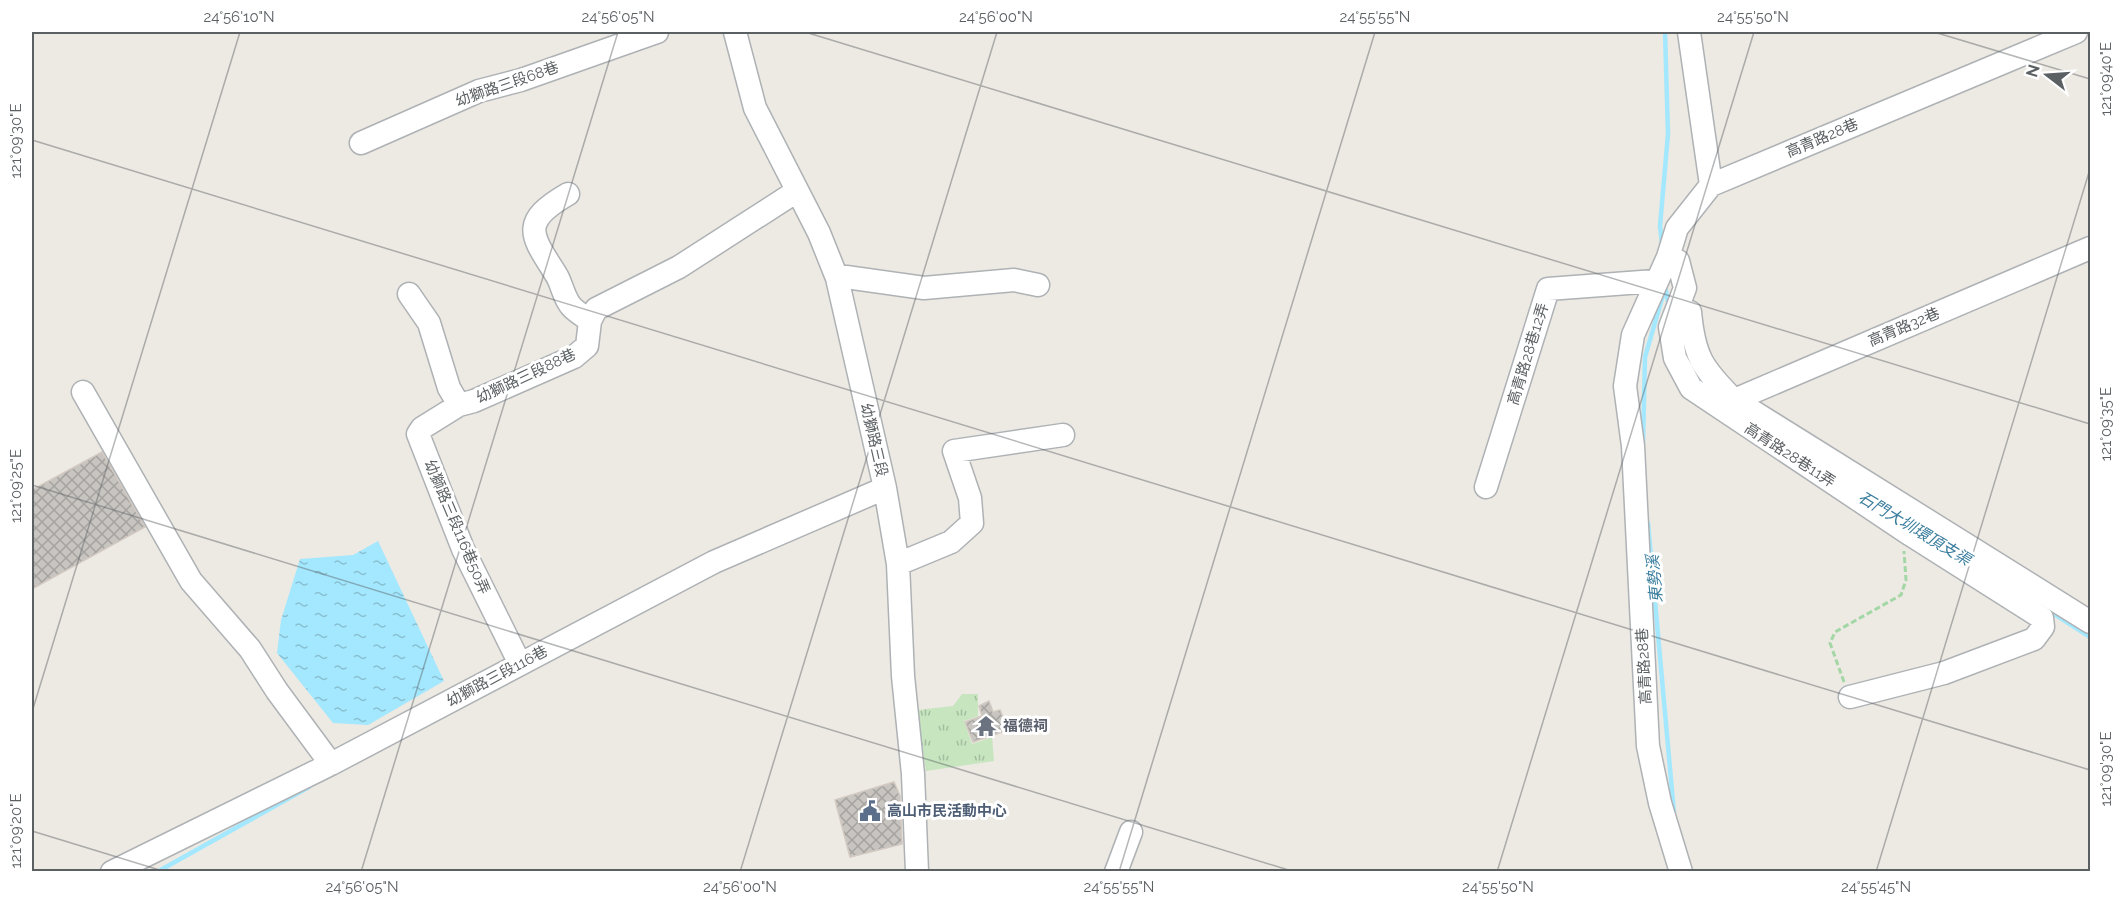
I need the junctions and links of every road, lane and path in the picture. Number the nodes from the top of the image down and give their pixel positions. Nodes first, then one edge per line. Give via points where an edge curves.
1 (657, 32) edge
2 (735, 32) edge
3 (1689, 32) edge
4 (2076, 32) edge
5 (361, 143) dead end
6 (1711, 185) junction
7 (797, 191) junction
8 (568, 194) dead end
9 (2091, 248) edge
10 (1668, 257) junction
11 (837, 278) junction
12 (1655, 281) junction
13 (1038, 285) dead end
14 (409, 294) dead end
15 (1690, 312) dead end
16 (590, 321) junction
17 (83, 392) dead end
18 (1726, 404) junction
19 (459, 405) junction
20 (1063, 435) dead end
21 (1486, 487) dead end
22 (885, 488) junction
23 (1911, 535) junction
24 (898, 564) junction
25 (2091, 622) edge
26 (520, 664) junction
27 (1850, 697) joint
28 (331, 764) junction
29 (1131, 832) dead end
30 (112, 872) edge
31 (917, 872) edge
32 (1116, 872) edge
33 (1681, 872) edge

1 - 5 street, 幼獅路三段68巷 via 479,91
2 - 7 street, 幼獅路三段 via 755,108
3 - 6 street
4 - 6 street, 高青路28巷
6 - 10 street, 高青路28巷 via 1677,228
7 - 11 street, 幼獅路三段
7 - 16 street via 679,267 596,309
8 - 16 street via 539,215 534,239 571,306
9 - 18 street, 高青路32巷
10 - 12 street, 高青路28巷
10 - 18 street, 高青路28巷11弄 via 1678,261 1685,288 1670,327 1675,358 1691,388
11 - 13 street via 846,276 924,288 1014,280
11 - 22 street, 幼獅路三段
12 - 21 street, 高青路28巷12弄 via 1548,289
12 - 33 street, 高青路28巷 via 1633,335 1625,386 1633,446 1648,746
14 - 19 street, 幼獅路三段88巷 via 429,323 449,388
15 - 18 street via 1693,344
16 - 19 street, 幼獅路三段88巷 via 587,346 574,357
17 - 28 street via 191,581 250,649
18 - 23 street, 高青路28巷11弄
18 - 25 street
19 - 26 street, 幼獅路三段116巷50弄 via 418,434 464,549
20 - 24 street via 954,452 970,498 972,523 951,542
22 - 24 street, 幼獅路三段
22 - 26 street, 幼獅路三段116巷 via 714,562
23 - 27 path via 1903,546 1906,580 1901,594 1835,632 1830,643
23 - 27 street, 高青路28巷11弄 via 2042,618 2043,627 2034,639 1954,669
24 - 31 street, 幼獅路三段
26 - 28 street, 幼獅路三段116巷
28 - 30 street, 幼獅路三段116巷
29 - 32 street

